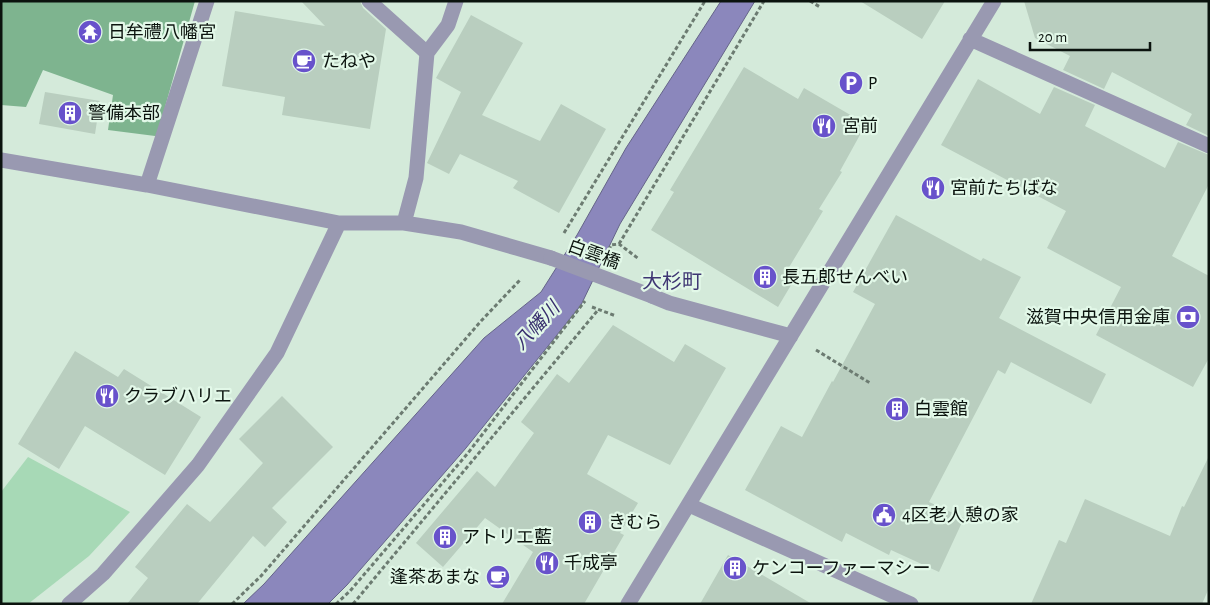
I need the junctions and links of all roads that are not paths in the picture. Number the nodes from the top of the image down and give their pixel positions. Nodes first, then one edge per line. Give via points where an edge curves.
1 (207, 1) edge
2 (369, 1) edge
3 (456, 1) edge
4 (994, 1) edge
5 (970, 39) junction
6 (427, 53) junction
7 (1209, 146) edge
8 (1, 160) edge
9 (147, 185) junction
10 (339, 223) junction
11 (404, 223) junction
12 (792, 336) junction
13 (689, 505) junction
14 (69, 604) edge
15 (628, 604) edge
16 (911, 604) edge

1 - 9 street
2 - 6 street
3 - 6 street via 448,25
4 - 5 street
5 - 7 street
5 - 12 street
6 - 11 street via 416,178
8 - 9 street, 白雲橋
9 - 10 street, 白雲橋
10 - 11 street, 白雲橋
10 - 14 street via 277,353 203,457 103,574
11 - 12 street, 白雲橋, bridge via 461,232 550,258 669,303
12 - 13 street
13 - 15 street
13 - 16 street

